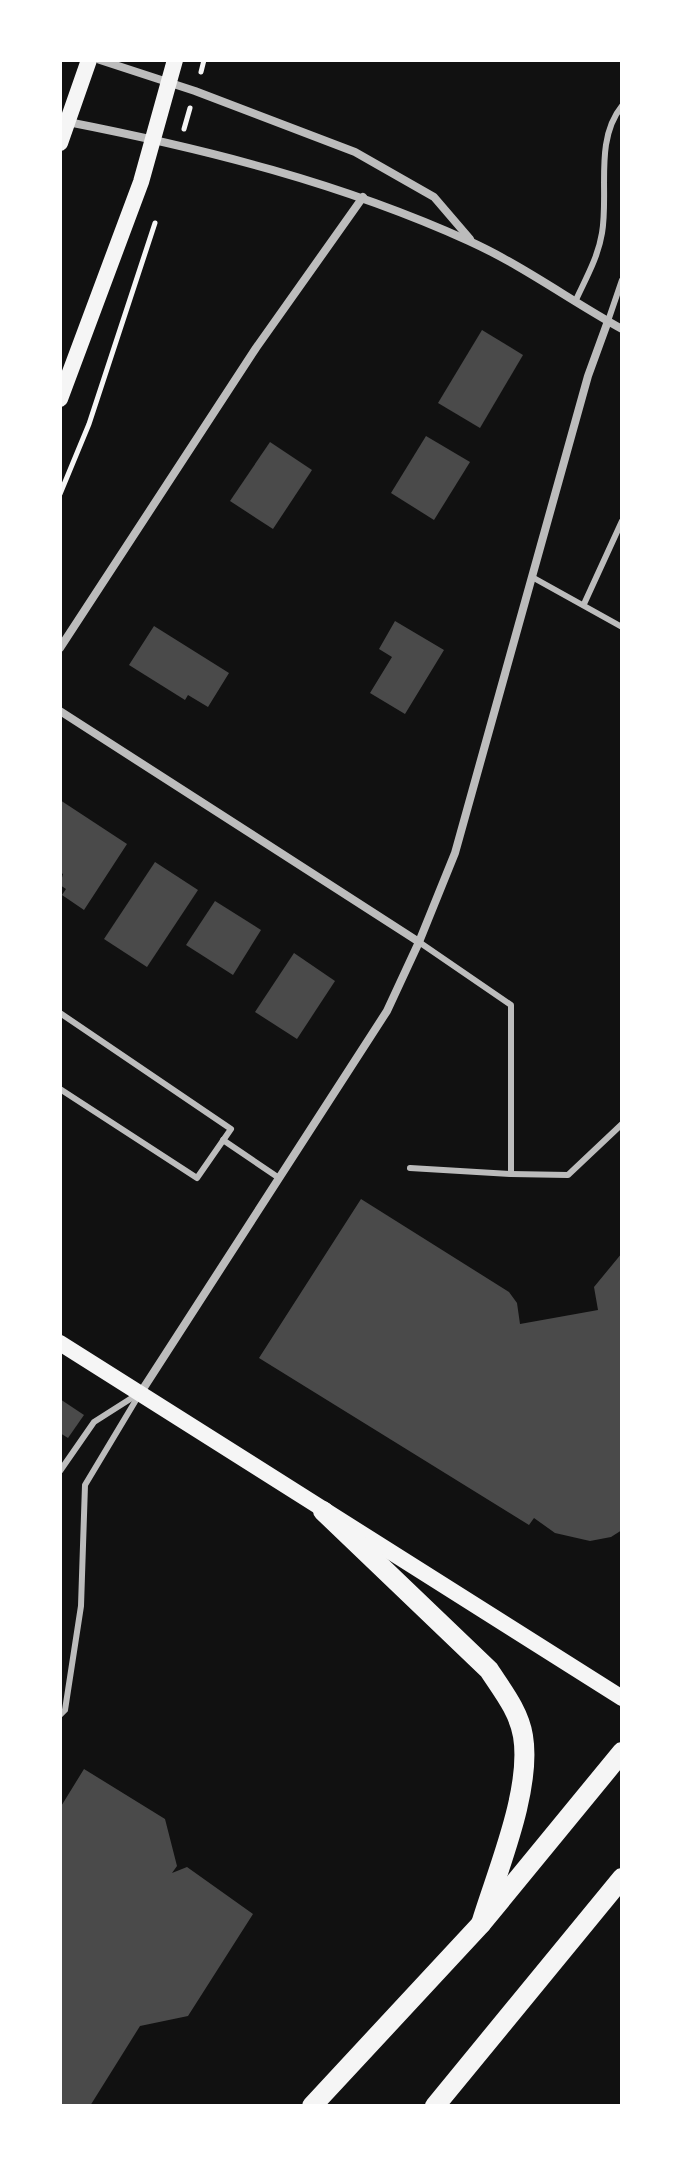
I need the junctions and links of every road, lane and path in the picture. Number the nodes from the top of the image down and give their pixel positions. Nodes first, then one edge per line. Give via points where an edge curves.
1 (89, 60) edge
2 (100, 60) edge
3 (175, 60) edge
4 (204, 60) edge
5 (169, 83) junction
6 (195, 91) junction
7 (622, 106) edge
8 (68, 122) junction
9 (154, 142) junction
10 (60, 143) edge
11 (178, 148) junction
12 (363, 197) junction
13 (157, 215) dead end
14 (473, 242) junction
15 (622, 280) edge
16 (575, 302) junction
17 (608, 321) junction
18 (622, 329) edge
19 (60, 399) edge
20 (60, 494) edge
21 (622, 521) edge
22 (532, 577) junction
23 (584, 604) junction
24 (622, 627) edge
25 (60, 648) edge
26 (60, 711) edge
27 (419, 942) junction
28 (60, 1013) edge
29 (61, 1092) edge
30 (622, 1124) edge
31 (223, 1140) junction
32 (410, 1168) dead end
33 (511, 1174) junction
34 (279, 1178) junction
35 (60, 1343) edge
36 (141, 1392) junction
37 (60, 1471) edge
38 (323, 1511) junction
39 (622, 1698) edge
40 (60, 1715) edge
41 (622, 1752) edge
42 (622, 1878) edge
43 (481, 1924) junction
44 (312, 2106) edge
45 (435, 2106) edge

1 - 8 main road
2 - 5 street
3 - 5 main road
4 - 6 path
5 - 6 street
5 - 9 main road
6 - 11 path
6 - 14 street via 355,152 434,197
7 - 16 lane via 612,118 607,143 602,234
8 - 9 street
8 - 10 main road
9 - 11 street
9 - 19 main road
11 - 12 street via 221,155
12 - 14 street
12 - 25 street via 256,348
13 - 20 path via 88,428
14 - 16 street
15 - 17 lane
16 - 17 street
17 - 18 street
17 - 22 street
21 - 23 lane
22 - 23 lane
22 - 27 street via 455,853
23 - 24 lane
26 - 27 street
27 - 33 lane via 511,1005
27 - 34 street via 387,1011
28 - 31 lane via 231,1129
29 - 31 lane via 197,1178
30 - 33 lane via 568,1175
31 - 34 lane
32 - 33 lane
34 - 36 street
35 - 36 main road
36 - 37 lane via 94,1422
36 - 38 main road
36 - 40 lane via 85,1485 81,1606
38 - 39 main road
38 - 43 main road via 489,1670 510,1701 523,1736 522,1785
41 - 43 main road
42 - 45 main road
43 - 44 main road

